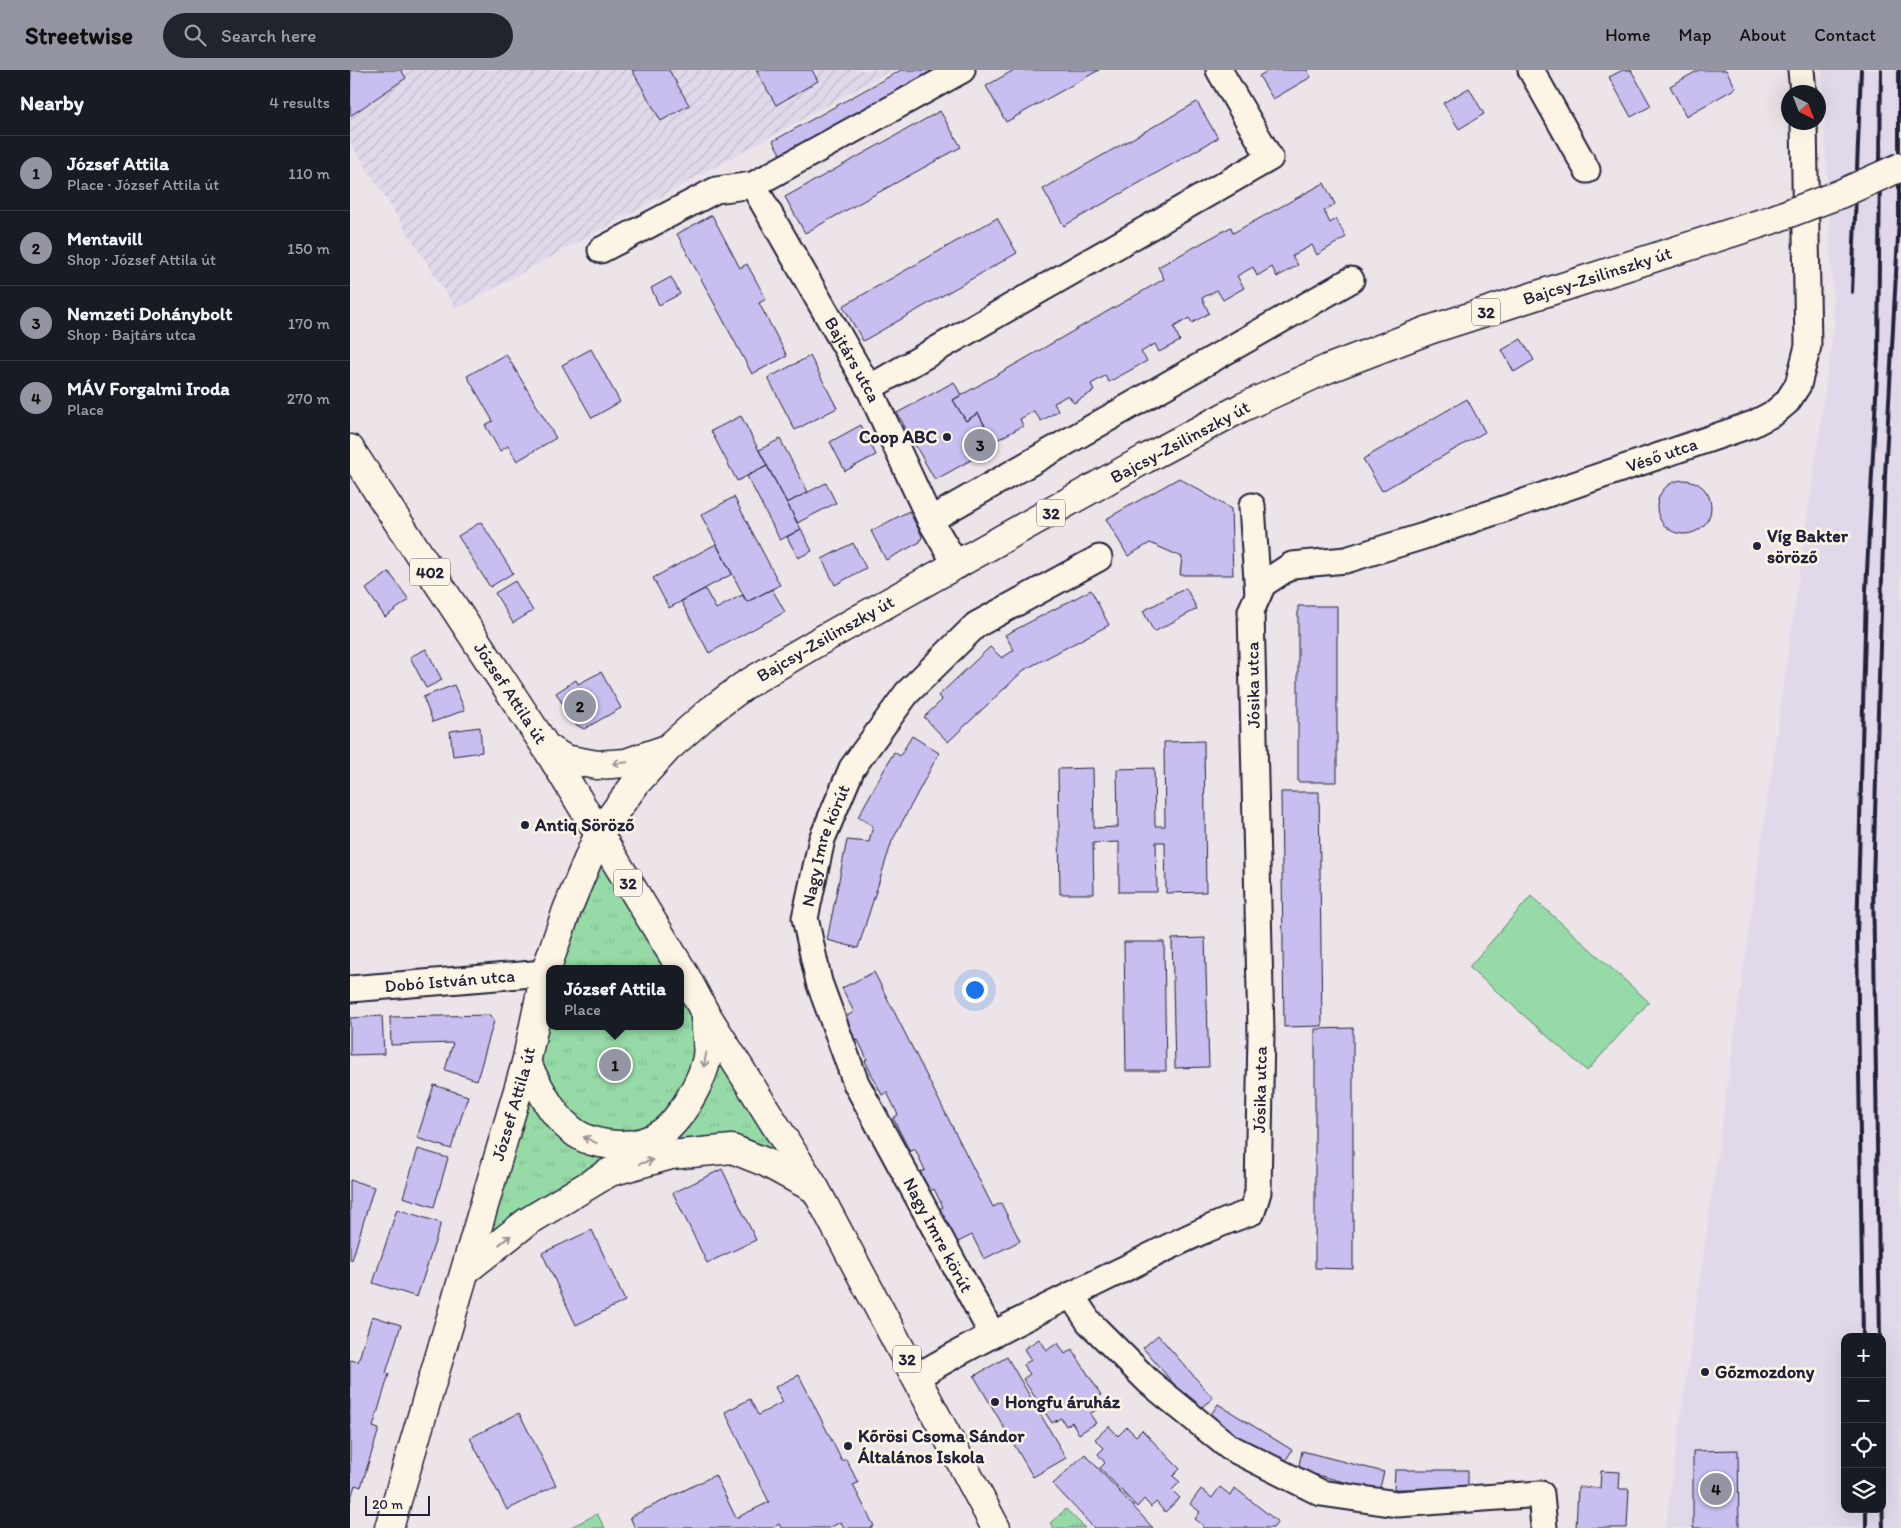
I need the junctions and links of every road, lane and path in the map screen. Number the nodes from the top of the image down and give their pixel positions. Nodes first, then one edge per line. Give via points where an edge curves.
1 (962, 70) edge
2 (1220, 70) edge
3 (1531, 70) edge
4 (1801, 70) edge
5 (1802, 85) edge
6 (1804, 130) edge
7 (1901, 167) edge
8 (1587, 170) dead end
9 (753, 185) junction
10 (601, 250) dead end
11 (1351, 280) dead end
12 (869, 388) junction
13 (350, 449) edge
14 (1252, 506) dead end
15 (930, 520) junction
16 (1099, 558) dead end
17 (957, 566) junction
18 (1261, 589) junction
19 (546, 747) junction
20 (666, 749) junction
21 (599, 833) junction
22 (548, 965) edge
23 (679, 965) edge
24 (546, 970) edge
25 (545, 973) junction
26 (684, 973) edge
27 (351, 984) edge
28 (704, 1011) junction
29 (526, 1063) junction
30 (816, 1190) junction
31 (466, 1270) junction
32 (1071, 1295) junction
33 (992, 1334) junction
34 (916, 1377) junction
35 (389, 1528) edge
36 (996, 1528) edge
37 (1544, 1528) edge

1 - 9 street
2 - 12 street via 1270,158
3 - 8 street
4 - 5 street
6 - 18 street, Véső utca via 1808,346 1798,385 1787,402 1774,413 1753,424 1424,536 1346,560 1292,565
7 - 17 main road, Bajcsy-Zsilinszky út / 32, bridge via 1771,220 1429,330 1328,368 1241,408
9 - 10 street via 716,190
9 - 12 street, Bajtárs utca
11 - 15 street
12 - 15 street, Bajtárs utca
13 - 19 main road, József Attila út / 402
14 - 18 street, Jósika utca
15 - 17 street, Bajtárs utca
16 - 33 street, Nagy Imre körút via 976,625 907,693 852,768 822,839 805,918 819,982 856,1083
17 - 20 main road, Bajcsy-Zsilinszky út / 32 via 745,685
18 - 32 street, Jósika utca via 1251,611 1261,1034 1258,1192 1252,1212 1224,1221
20 -> 19 main road via 626,763 597,765 565,759
19 - 21 main road, József Attila út / 402
20 - 21 main road, Bajcsy-Zsilinszky út / 32
21 - 22 main road, József Attila út
21 - 23 main road, 32
24 - 25 main road, József Attila út
25 - 27 street, Dobó István utca
25 - 29 main road, József Attila út
26 - 28 main road, 32
28 -> 29 main road via 707,1057 700,1080 684,1110 656,1137 632,1145 599,1144 577,1134 555,1114
28 - 30 main road, 32
29 - 31 main road, József Attila út
31 -> 30 main road via 527,1222 610,1172 671,1155 732,1149 765,1162
30 - 34 main road, 32
31 - 35 main road, József Attila út
32 - 33 street, Jósika utca
32 - 37 street via 1089,1322 1148,1381 1229,1447 1312,1489 1397,1504 1542,1494
33 - 34 street, Jósika utca
34 - 36 main road, 32

